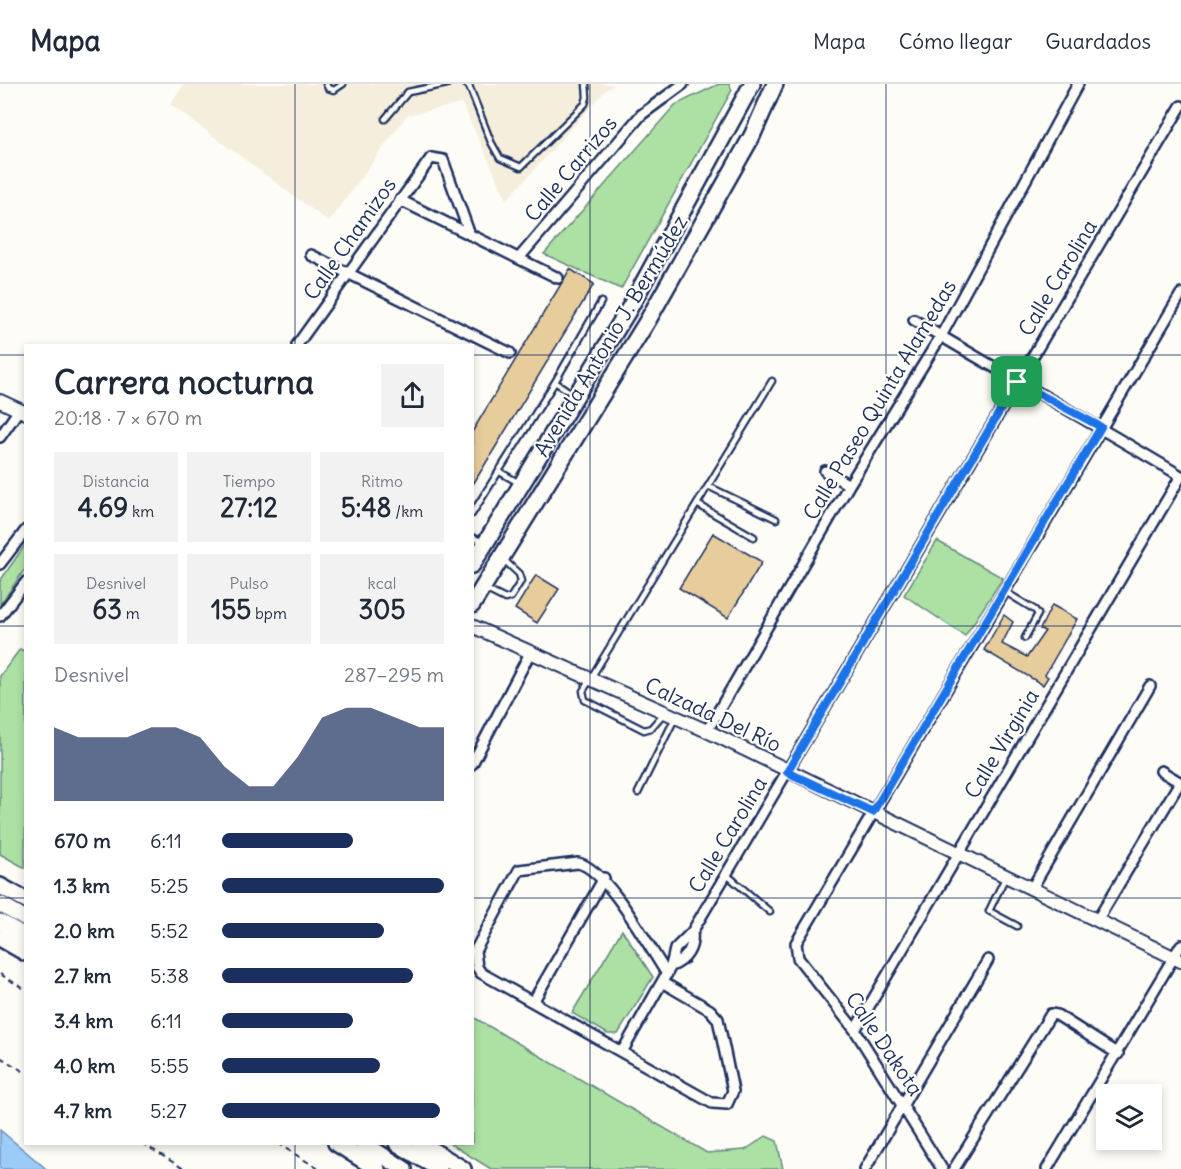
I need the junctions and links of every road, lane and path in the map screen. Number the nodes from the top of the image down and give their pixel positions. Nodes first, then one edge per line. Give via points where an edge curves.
1 (326, 84) edge
2 (343, 84) edge
3 (447, 84) edge
4 (466, 84) edge
5 (585, 84) edge
6 (683, 84) edge
7 (752, 84) edge
8 (776, 84) edge
9 (1078, 84) edge
10 (1181, 106) edge
11 (385, 119) dead end
12 (400, 200) junction
13 (470, 235) junction
14 (311, 255) dead end
15 (519, 258) junction
16 (348, 274) junction
17 (558, 278) dead end
18 (1181, 294) edge
19 (601, 302) dead end
20 (914, 320) dead end
21 (941, 336) junction
22 (298, 344) edge
23 (510, 352) dead end
24 (772, 381) dead end
25 (555, 382) junction
26 (1017, 382) junction
27 (576, 396) junction
28 (1, 404) edge
29 (22, 412) edge
30 (1101, 427) junction
31 (0, 437) edge
32 (825, 471) dead end
33 (500, 472) junction
34 (1181, 476) edge
35 (522, 484) junction
36 (849, 485) junction
37 (708, 486) junction
38 (697, 504) junction
39 (474, 511) edge
40 (776, 519) dead end
41 (24, 533) edge
42 (754, 537) dead end
43 (479, 540) edge
44 (474, 558) edge
45 (502, 558) junction
46 (0, 564) edge
47 (24, 585) edge
48 (483, 589) junction
49 (1004, 591) junction
50 (474, 602) edge
51 (0, 616) edge
52 (474, 627) edge
53 (1025, 638) dead end
54 (530, 653) junction
55 (590, 680) junction
56 (1150, 686) dead end
57 (670, 715) junction
58 (706, 731) junction
59 (474, 760) edge
60 (1161, 771) dead end
61 (787, 772) junction
62 (1181, 782) edge
63 (638, 793) dead end
64 (873, 812) junction
65 (958, 852) junction
66 (726, 874) junction
67 (1006, 876) junction
68 (604, 878) junction
69 (0, 886) edge
70 (1032, 888) junction
71 (24, 899) edge
72 (0, 903) edge
73 (770, 912) dead end
74 (24, 918) edge
75 (1098, 919) junction
76 (0, 922) edge
77 (1017, 926) dead end
78 (692, 933) junction
79 (24, 936) edge
80 (0, 938) edge
81 (1181, 945) edge
82 (24, 952) edge
83 (1177, 959) edge
84 (988, 960) dead end
85 (0, 974) edge
86 (667, 974) junction
87 (24, 989) edge
88 (533, 1002) junction
89 (855, 1030) junction
90 (622, 1052) junction
91 (1118, 1054) junction
92 (0, 1057) edge
93 (24, 1072) edge
94 (903, 1103) junction
95 (145, 1145) edge
96 (280, 1145) edge
97 (339, 1145) edge
98 (366, 1145) edge
99 (400, 1145) edge
100 (423, 1145) edge
101 (184, 1169) edge
102 (319, 1169) edge
103 (376, 1169) edge
104 (404, 1169) edge
105 (439, 1169) edge
106 (463, 1169) edge
107 (865, 1169) edge
108 (942, 1169) edge
109 (954, 1169) edge
110 (1047, 1169) edge

1 - 2 lane via 334,90
3 - 11 lane via 408,92
4 - 5 lane via 500,158 521,167 585,104
6 - 15 street, Calle Carrizos via 641,115
7 - 27 main road, Avenida Antonio J. Bermúdez via 629,309
8 - 45 main road, Avenida Antonio J. Bermúdez via 752,136 648,320
9 - 21 street, Calle Paseo Quinta Alamedas
10 - 26 street, Calle Carolina
12 - 13 street
12 - 13 street, Calle Chamizos via 428,160 443,160
12 - 16 street, Calle Chamizos
13 - 15 street
14 - 16 street
15 - 17 street
16 - 22 street, Calle Chamizos
16 - 23 street
18 - 30 street
19 - 25 lane
20 - 21 street
21 - 26 street
21 - 36 street, Calle Paseo Quinta Alamedas
24 - 37 lane
25 - 27 lane
25 - 33 lane
26 - 30 street
26 - 61 street, Calle Carolina
27 - 35 main road, Avenida Antonio J. Bermúdez
28 - 29 street
29 - 31 street
30 - 34 street
30 - 49 street
32 - 36 street
33 - 35 lane
33 - 39 lane
34 - 65 street, Calle Virginia
35 - 43 main road, Avenida Antonio J. Bermúdez
36 - 58 street, Calle Paseo Quinta Alamedas
37 - 38 lane
37 - 40 lane
38 - 42 lane
38 - 55 lane
41 - 46 street
43 - 44 main road, Avenida Antonio J. Bermúdez
45 - 48 main road, Avenida Antonio J. Bermúdez
45 - 48 lane via 521,581 511,597 505,599
47 - 51 street
48 - 50 main road, Avenida Antonio J. Bermúdez
49 - 53 lane via 1038,614
49 - 64 street
52 - 54 street, Calzada Del Río
54 - 55 street, Calzada Del Río
54 - 59 street
55 - 57 street, Calzada Del Río
55 - 57 lane via 584,691 585,700 644,729
56 - 70 street
57 - 58 street, Calzada Del Río
57 - 63 lane
58 - 61 street, Calzada Del Río
60 - 62 street
61 - 64 street, Calzada Del Río
61 - 66 street, Calle Carolina
62 - 75 street
64 - 65 street, Calzada Del Río
64 - 89 street, Calle Dakota via 796,943 798,958
65 - 67 street, Calzada Del Río
65 - 89 street, Calle Virginia
66 - 73 lane
66 - 78 street, Calle Carolina
67 - 70 street, Calzada Del Río
67 - 77 lane via 989,911
68 - 86 street
68 - 88 street
68 - 88 street via 586,864 578,863 528,867 518,872 475,951 475,960 481,973
69 - 71 main road
70 - 75 street, Calzada Del Río
72 - 74 main road
75 - 83 street, Calzada Del Río
76 - 79 main road
78 - 86 street, Calle Carolina via 677,945
78 - 86 street, Calle Carolina via 687,955
80 - 82 main road
81 - 83 street
83 - 91 street
84 - 94 street
85 - 87 path
86 - 90 street, Calle Carolina
86 - 90 street via 715,1015 732,1098 727,1104 715,1105
88 - 90 street
89 - 94 street, Calle Dakota
91 - 109 street via 1051,1014
91 - 110 street
92 - 93 path
94 - 107 street
94 - 108 street, Calle Dakota
95 - 101 path
96 - 102 path
97 - 103 main road
98 - 104 main road
99 - 105 main road
100 - 106 main road

